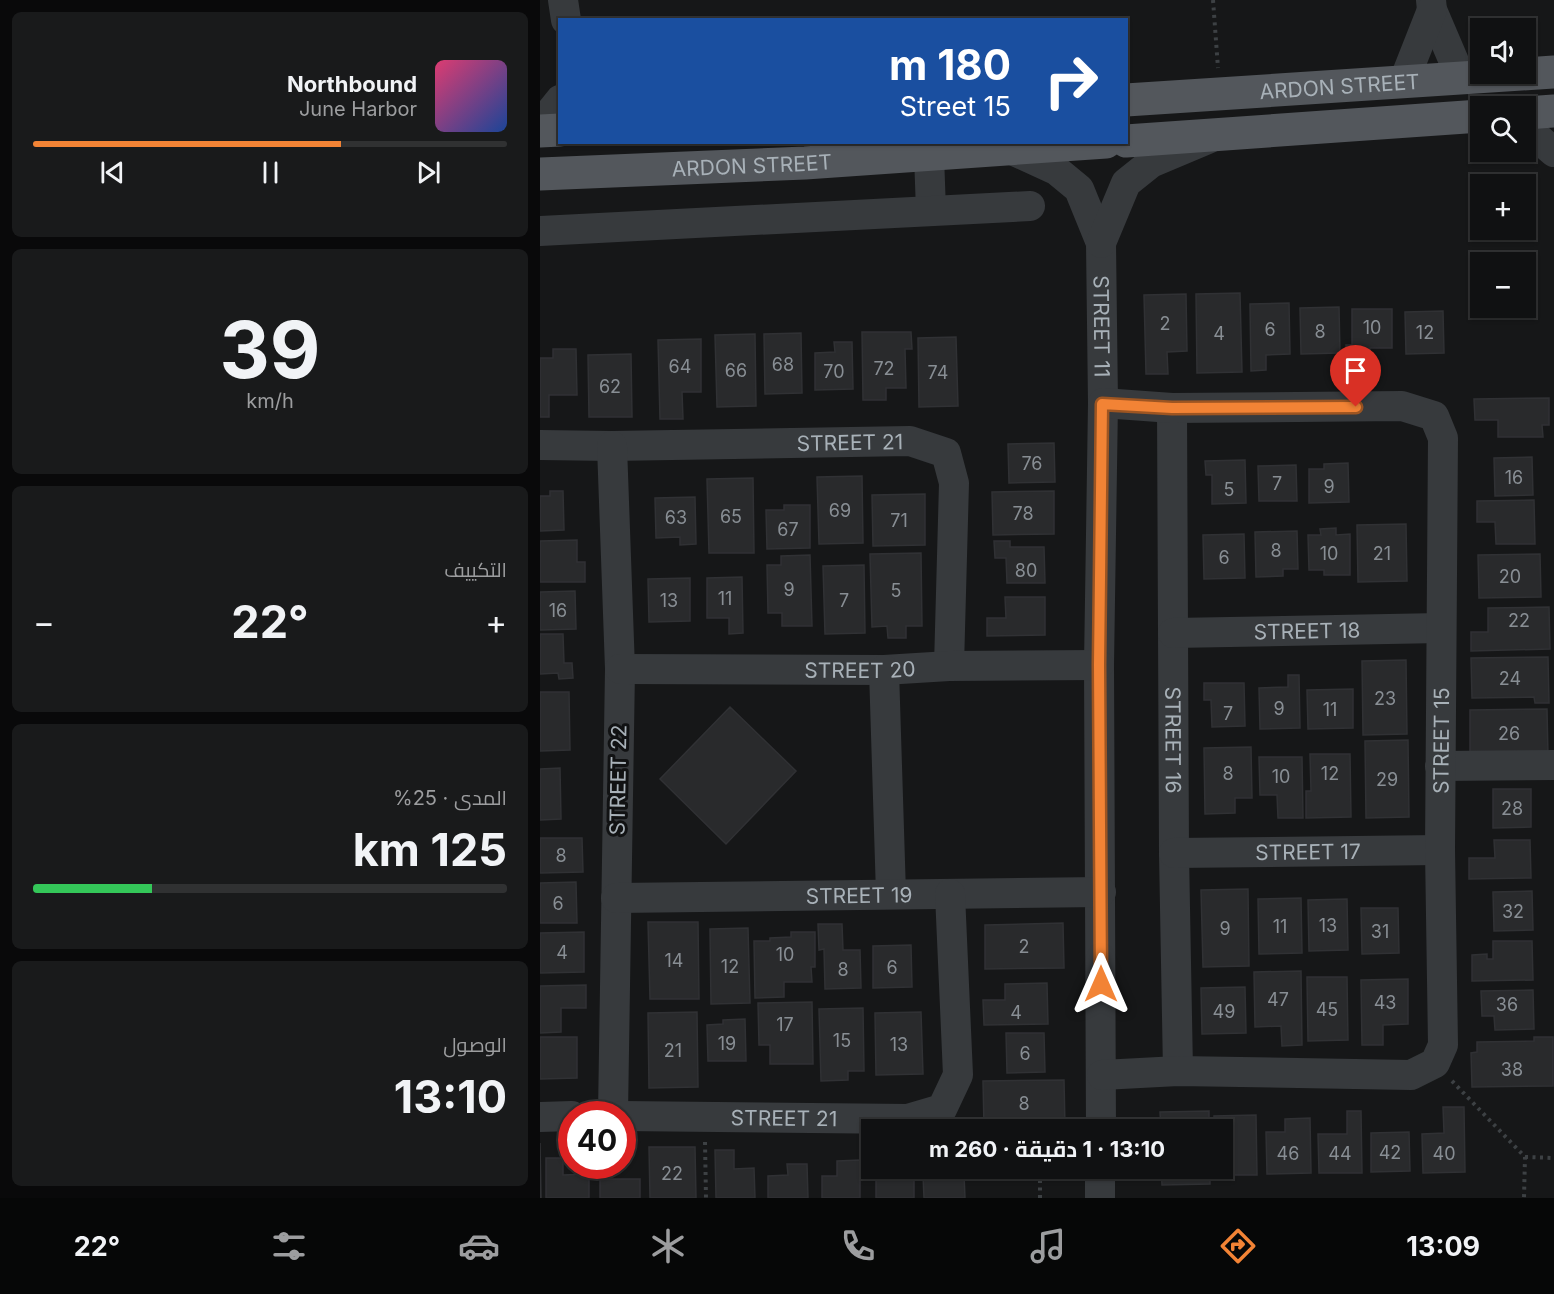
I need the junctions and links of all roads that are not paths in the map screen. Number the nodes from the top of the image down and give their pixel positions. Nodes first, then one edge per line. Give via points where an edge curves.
1 (564, 0) edge
2 (1431, 5) edge
3 (566, 18) edge
4 (1554, 72) edge
5 (1461, 78) junction
6 (1404, 81) junction
7 (1128, 100) edge
8 (558, 102) edge
9 (1554, 111) edge
10 (1536, 112) edge
11 (1470, 117) edge
12 (540, 125) edge
13 (558, 130) edge
14 (540, 131) edge
15 (1218, 135) junction
16 (1536, 137) edge
17 (1128, 141) edge
18 (1079, 144) edge
19 (1010, 149) junction
20 (1554, 152) edge
21 (799, 153) edge
22 (734, 155) edge
23 (929, 155) junction
24 (540, 174) edge
25 (1030, 206) dead end
26 (931, 211) junction
27 (540, 231) edge
28 (1101, 243) junction
29 (1102, 404) junction
30 (1172, 408) junction
31 (540, 445) edge
32 (612, 447) junction
33 (1441, 628) junction
34 (1173, 633) junction
35 (1099, 665) junction
36 (949, 666) junction
37 (620, 669) junction
38 (884, 670) junction
39 (1554, 765) edge
40 (1440, 766) junction
41 (1440, 850) junction
42 (1174, 853) junction
43 (1101, 892) junction
44 (891, 894) junction
45 (950, 894) junction
46 (616, 898) junction
47 (1178, 1071) junction
48 (1102, 1075) junction
49 (613, 1101) edge
50 (558, 1116) edge
51 (636, 1116) edge
52 (540, 1117) edge
53 (1101, 1119) edge

1 - 3 street
2 - 5 street
2 - 6 street
4 - 5 main road, ARDON STREET
5 - 6 main road, ARDON STREET
6 - 7 main road, ARDON STREET
8 - 12 street
9 - 10 main road
11 - 15 main road, ARDON STREET
13 - 14 main road
15 - 17 main road, ARDON STREET
15 - 28 street, STREET 11 via 1151,163 1126,183
16 - 20 street
18 - 19 main road, ARDON STREET
19 - 23 main road, ARDON STREET
19 - 28 street, STREET 11 via 1056,170 1079,189
21 - 22 main road, ARDON STREET
21 - 23 main road, ARDON STREET
22 - 24 main road, ARDON STREET
23 - 26 street
25 - 26 street
26 - 27 street
28 - 29 street, STREET 11
29 - 30 street, STREET 15
29 - 35 street, STREET 11
30 - 33 street, STREET 15 via 1402,406 1434,416 1443,438
30 - 34 street, STREET 16
31 - 32 street, STREET 21
32 - 36 street, STREET 21 via 910,441 946,453 954,483
32 - 37 street, STREET 22
33 - 34 street, STREET 18
33 - 40 street, STREET 15
34 - 42 street, STREET 16
35 - 36 street, STREET 20
35 - 43 street, STREET 11
36 - 38 street, STREET 20
37 - 38 street, STREET 20
37 - 46 street, STREET 22
38 - 44 street
39 - 40 street
40 - 41 street, STREET 15
41 - 42 street, STREET 17
41 - 47 street, STREET 15 via 1443,1045 1435,1063 1411,1075
42 - 47 street, STREET 16
43 - 45 street, STREET 19
43 - 48 street, STREET 11
44 - 45 street, STREET 19
44 - 46 street, STREET 19
45 - 51 street, STREET 21 via 958,1075 942,1109 908,1119
46 - 49 street, STREET 22
47 - 48 street
48 - 53 street, STREET 11
50 - 52 street

